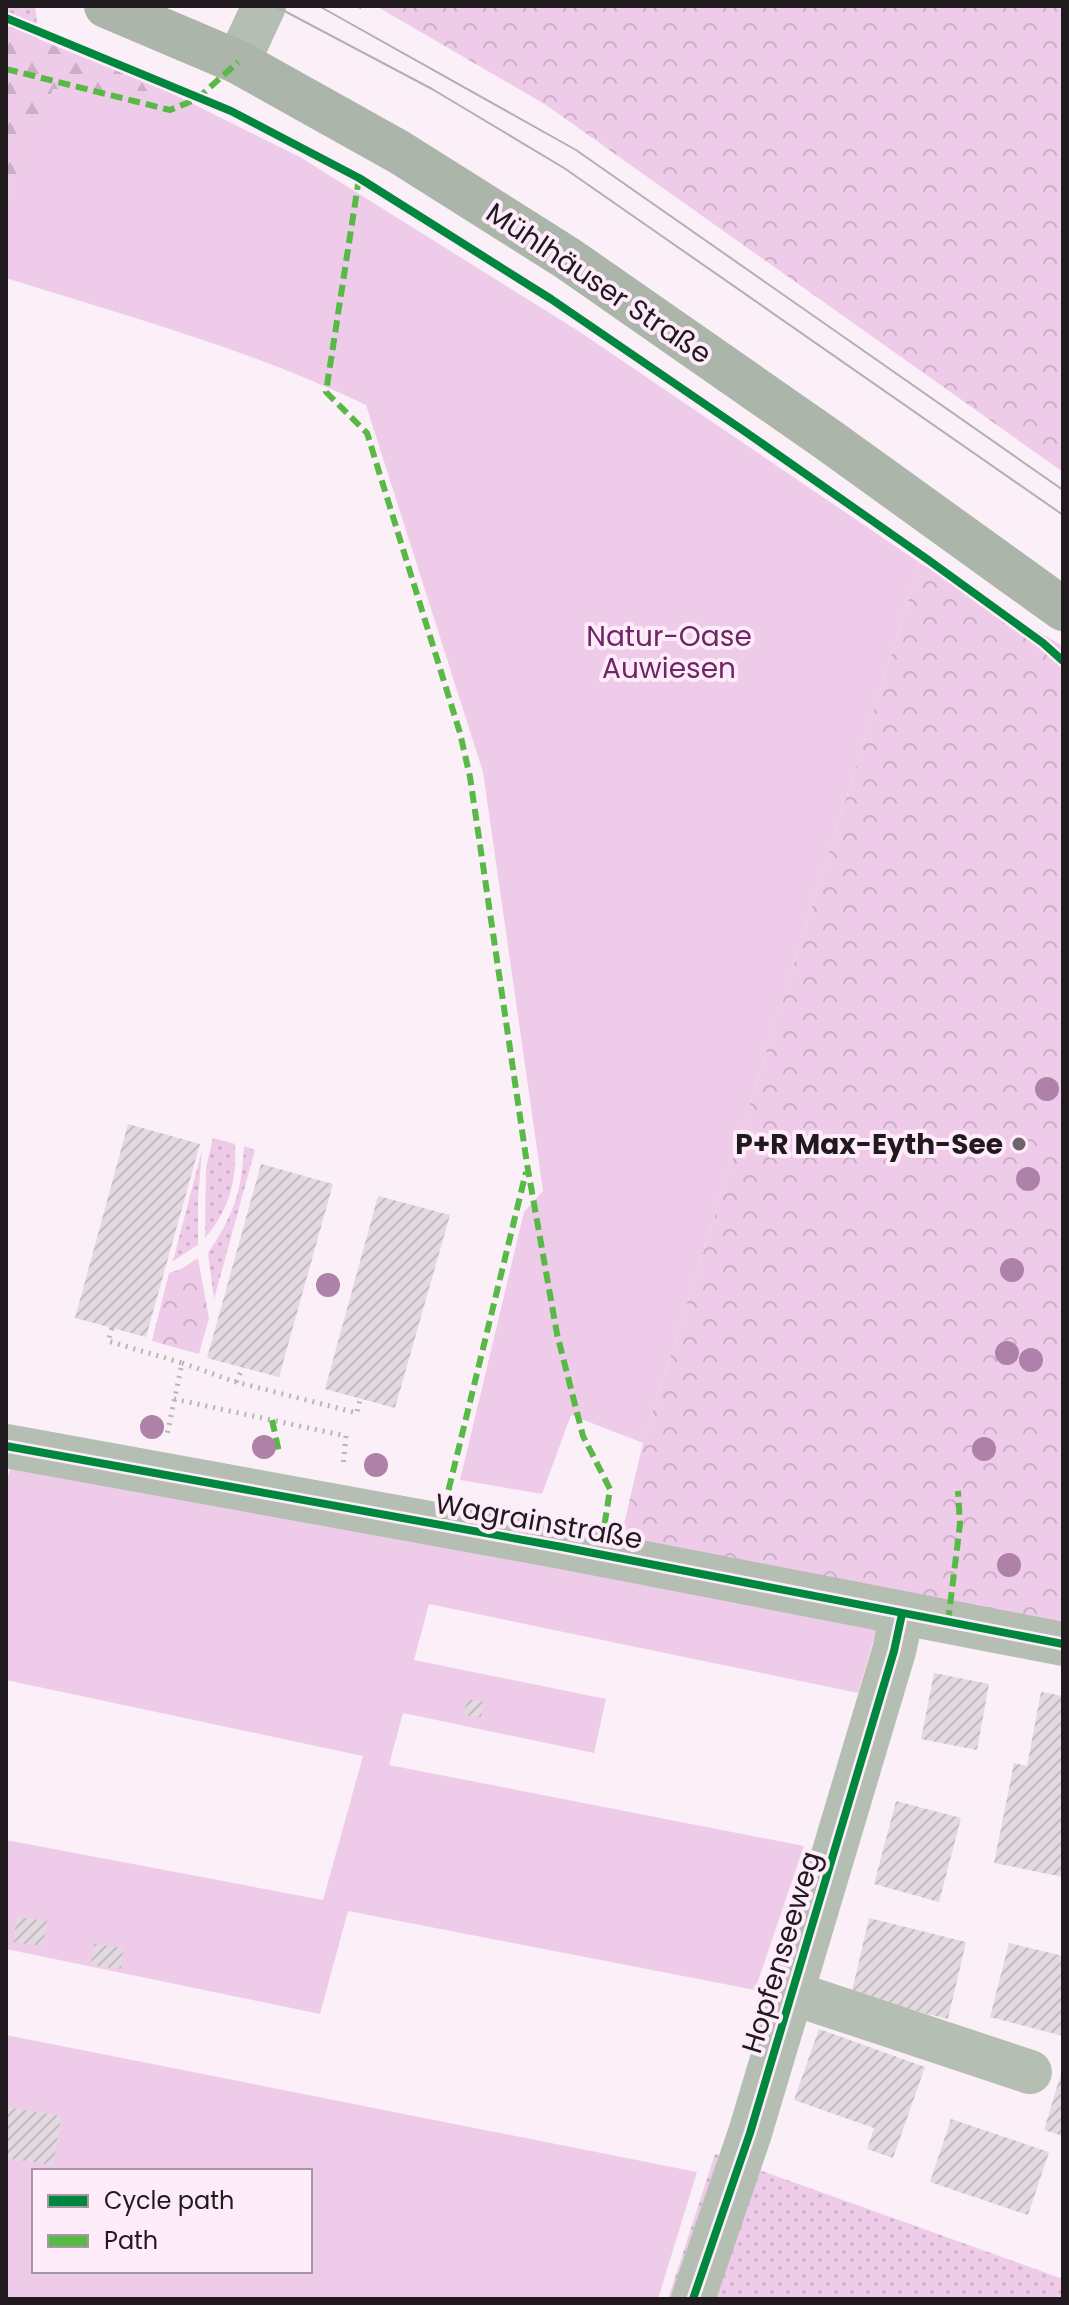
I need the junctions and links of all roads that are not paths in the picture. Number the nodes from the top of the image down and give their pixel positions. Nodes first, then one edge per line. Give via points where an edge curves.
1 (106, 6) edge
2 (264, 6) edge
3 (238, 62) junction
4 (1063, 609) edge
5 (6, 1446) edge
6 (902, 1614) junction
7 (1063, 1644) edge
8 (792, 1993) junction
9 (1030, 2072) dead end
10 (693, 2299) edge

1 - 3 main road, Mühlhäuser Straße
2 - 3 street
3 - 4 main road, Mühlhäuser Straße via 399,152 567,258
5 - 6 street, Wagrainstraße
6 - 7 street, Wagrainstraße
6 - 8 street, Hopfenseeweg
8 - 9 street
8 - 10 street, Hopfenseeweg

